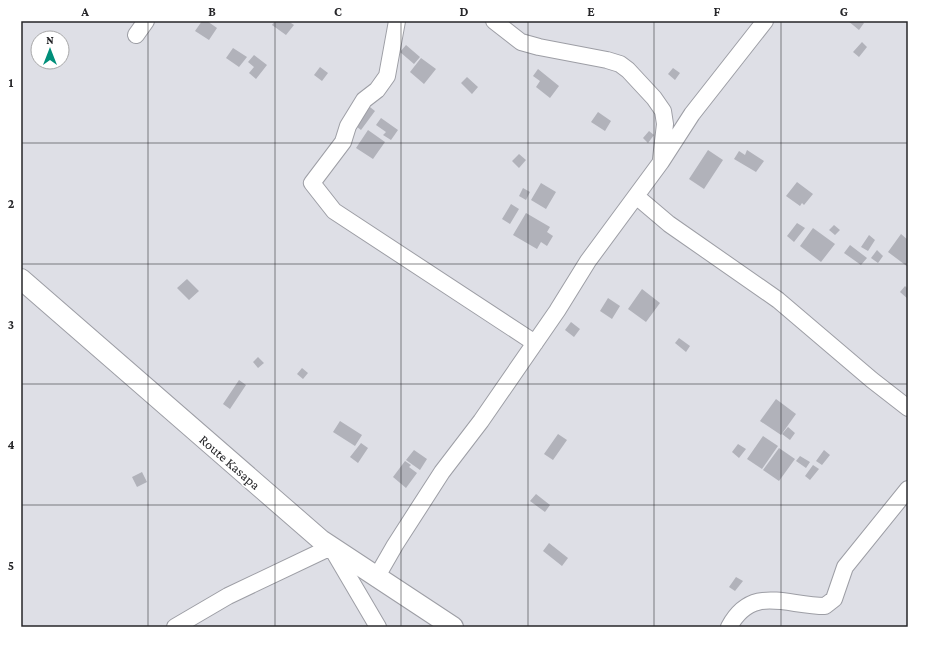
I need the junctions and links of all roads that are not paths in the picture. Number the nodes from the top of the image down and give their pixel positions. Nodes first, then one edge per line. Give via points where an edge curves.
1 (146, 21) edge
2 (397, 21) edge
3 (494, 21) edge
4 (765, 21) edge
5 (136, 35) dead end
6 (661, 162) junction
7 (636, 196) junction
8 (21, 279) edge
9 (534, 343) junction
10 (908, 408) edge
11 (908, 489) edge
12 (331, 547) junction
13 (376, 578) junction
14 (180, 626) edge
15 (378, 627) edge
16 (452, 627) edge
17 (729, 627) edge

1 - 5 street
2 - 9 street via 387,76 377,90 364,100 348,126 343,142 312,184 334,211
3 - 6 street via 521,42 539,48 607,60 628,70 663,111 665,124
4 - 6 street via 692,114
6 - 7 street
7 - 9 street via 588,261
7 - 10 street via 669,224 778,300 866,376
8 - 12 main road, Route Kasapa
9 - 13 street via 481,421 442,472
11 - 17 street via 845,567 834,599 825,606 762,600 745,605
12 - 13 main road, Route Kasapa
12 - 14 street via 228,596
12 - 15 street
13 - 16 main road, Route Kasapa

